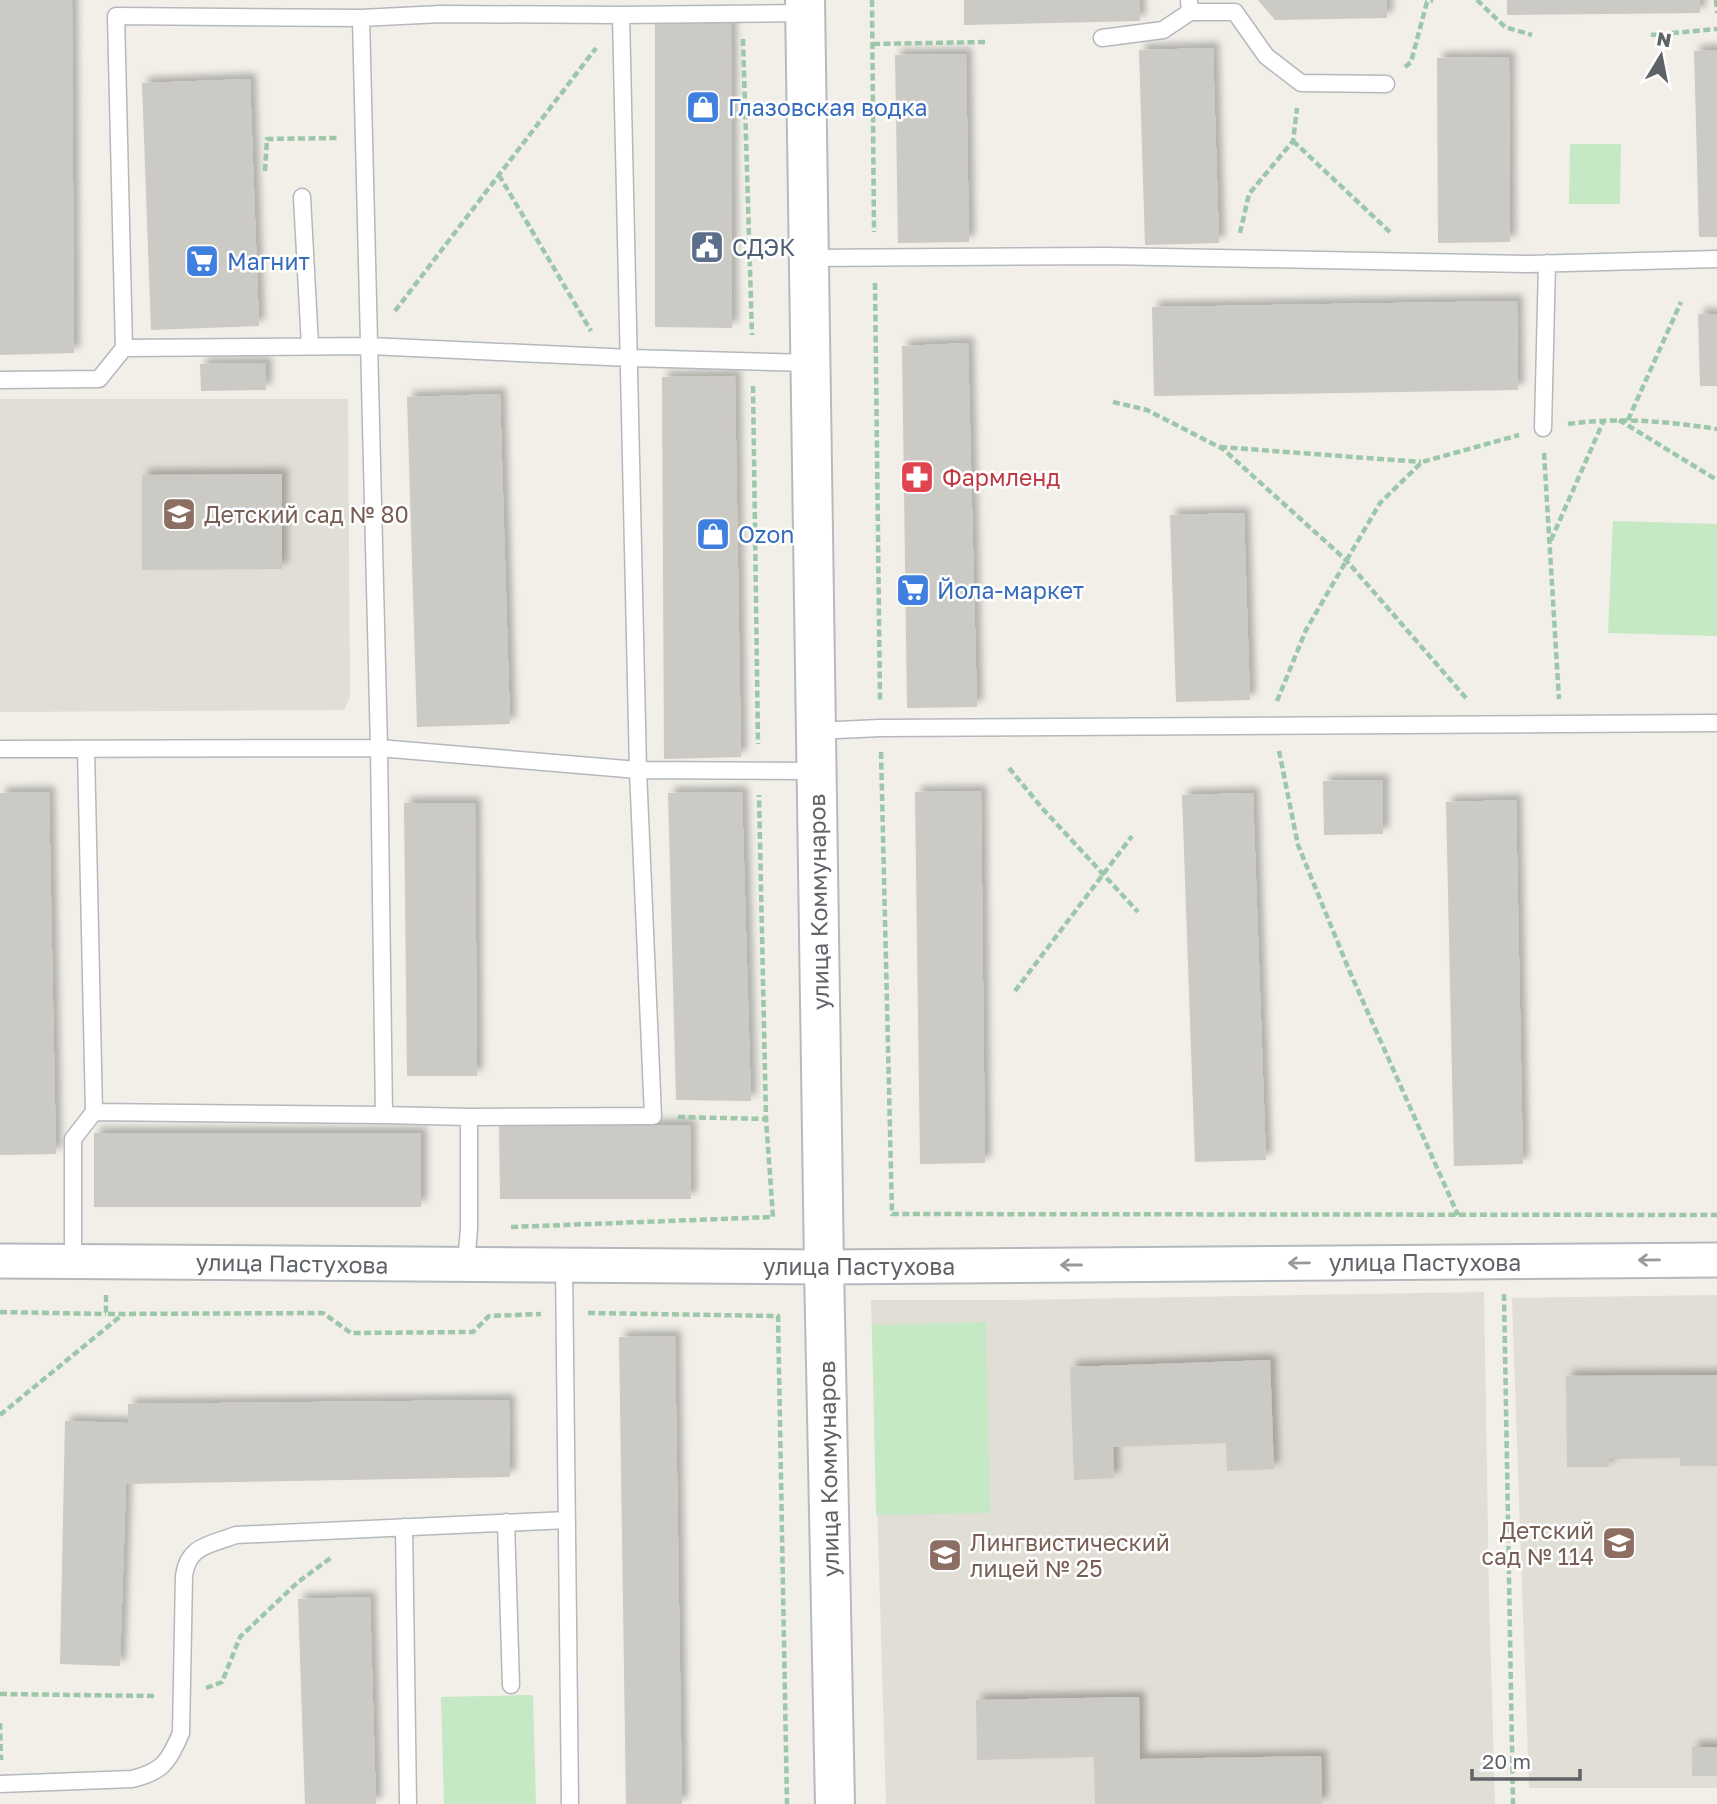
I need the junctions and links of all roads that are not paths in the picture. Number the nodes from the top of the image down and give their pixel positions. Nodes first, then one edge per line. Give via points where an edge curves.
1 (805, 6) edge
2 (1189, 6) edge
3 (441, 7) edge
4 (621, 15) junction
5 (361, 18) junction
6 (1102, 38) dead end
7 (1386, 84) road end
8 (302, 197) dead end
9 (808, 258) junction
10 (1717, 259) edge
11 (1547, 264) junction
12 (369, 345) junction
13 (310, 346) junction
14 (124, 348) junction
15 (630, 358) junction
16 (810, 363) junction
17 (0, 380) edge
18 (1543, 428) road end
19 (1717, 723) edge
20 (816, 731) junction
21 (379, 748) junction
22 (0, 749) edge
23 (86, 750) junction
24 (638, 770) junction
25 (816, 771) junction
26 (94, 1112) junction
27 (384, 1115) junction
28 (468, 1117) junction
29 (1717, 1260) edge
30 (0, 1261) edge
31 (72, 1261) junction
32 (466, 1265) junction
33 (564, 1265) junction
34 (824, 1267) junction
35 (567, 1520) junction
36 (506, 1522) junction
37 (404, 1527) junction
38 (511, 1685) dead end
39 (1, 1784) edge
40 (408, 1804) edge
41 (570, 1804) edge
42 (835, 1804) edge

1 - 4 lane via 742,14
1 - 9 street, улица Коммунаров
2 - 6 lane via 1163,30
2 - 7 lane via 1235,12 1266,56 1301,83
3 - 4 lane
3 - 5 lane
4 - 15 lane
5 - 12 lane
5 - 14 lane via 116,16
8 - 13 lane
9 - 11 lane via 1234,257
9 - 16 street, улица Коммунаров
10 - 11 lane
11 - 18 lane
12 - 13 lane
12 - 15 lane
12 - 21 lane
13 - 14 lane
14 - 17 lane via 99,379
15 - 16 lane
15 - 24 lane
16 - 20 street, улица Коммунаров
19 - 20 lane
20 - 25 street, улица Коммунаров
21 - 23 lane
21 - 24 lane
21 - 27 lane
22 - 23 lane
23 - 26 lane
24 - 25 lane
24 - 28 lane via 653,1116
25 - 34 street, улица Коммунаров
26 - 27 lane
26 - 31 lane via 73,1139
27 - 28 lane
28 - 32 lane
29 -> 34 street, улица Пастухова
30 - 31 street, улица Пастухова
31 - 32 street, улица Пастухова
32 - 33 street, улица Пастухова
33 - 34 street, улица Пастухова
33 - 35 lane
34 - 42 street, улица Коммунаров
35 - 36 lane
35 - 41 lane
36 - 37 lane
36 - 38 lane
37 - 39 lane via 236,1535 193,1552 184,1576 181,1733 164,1765 153,1774 132,1779
37 - 40 lane

